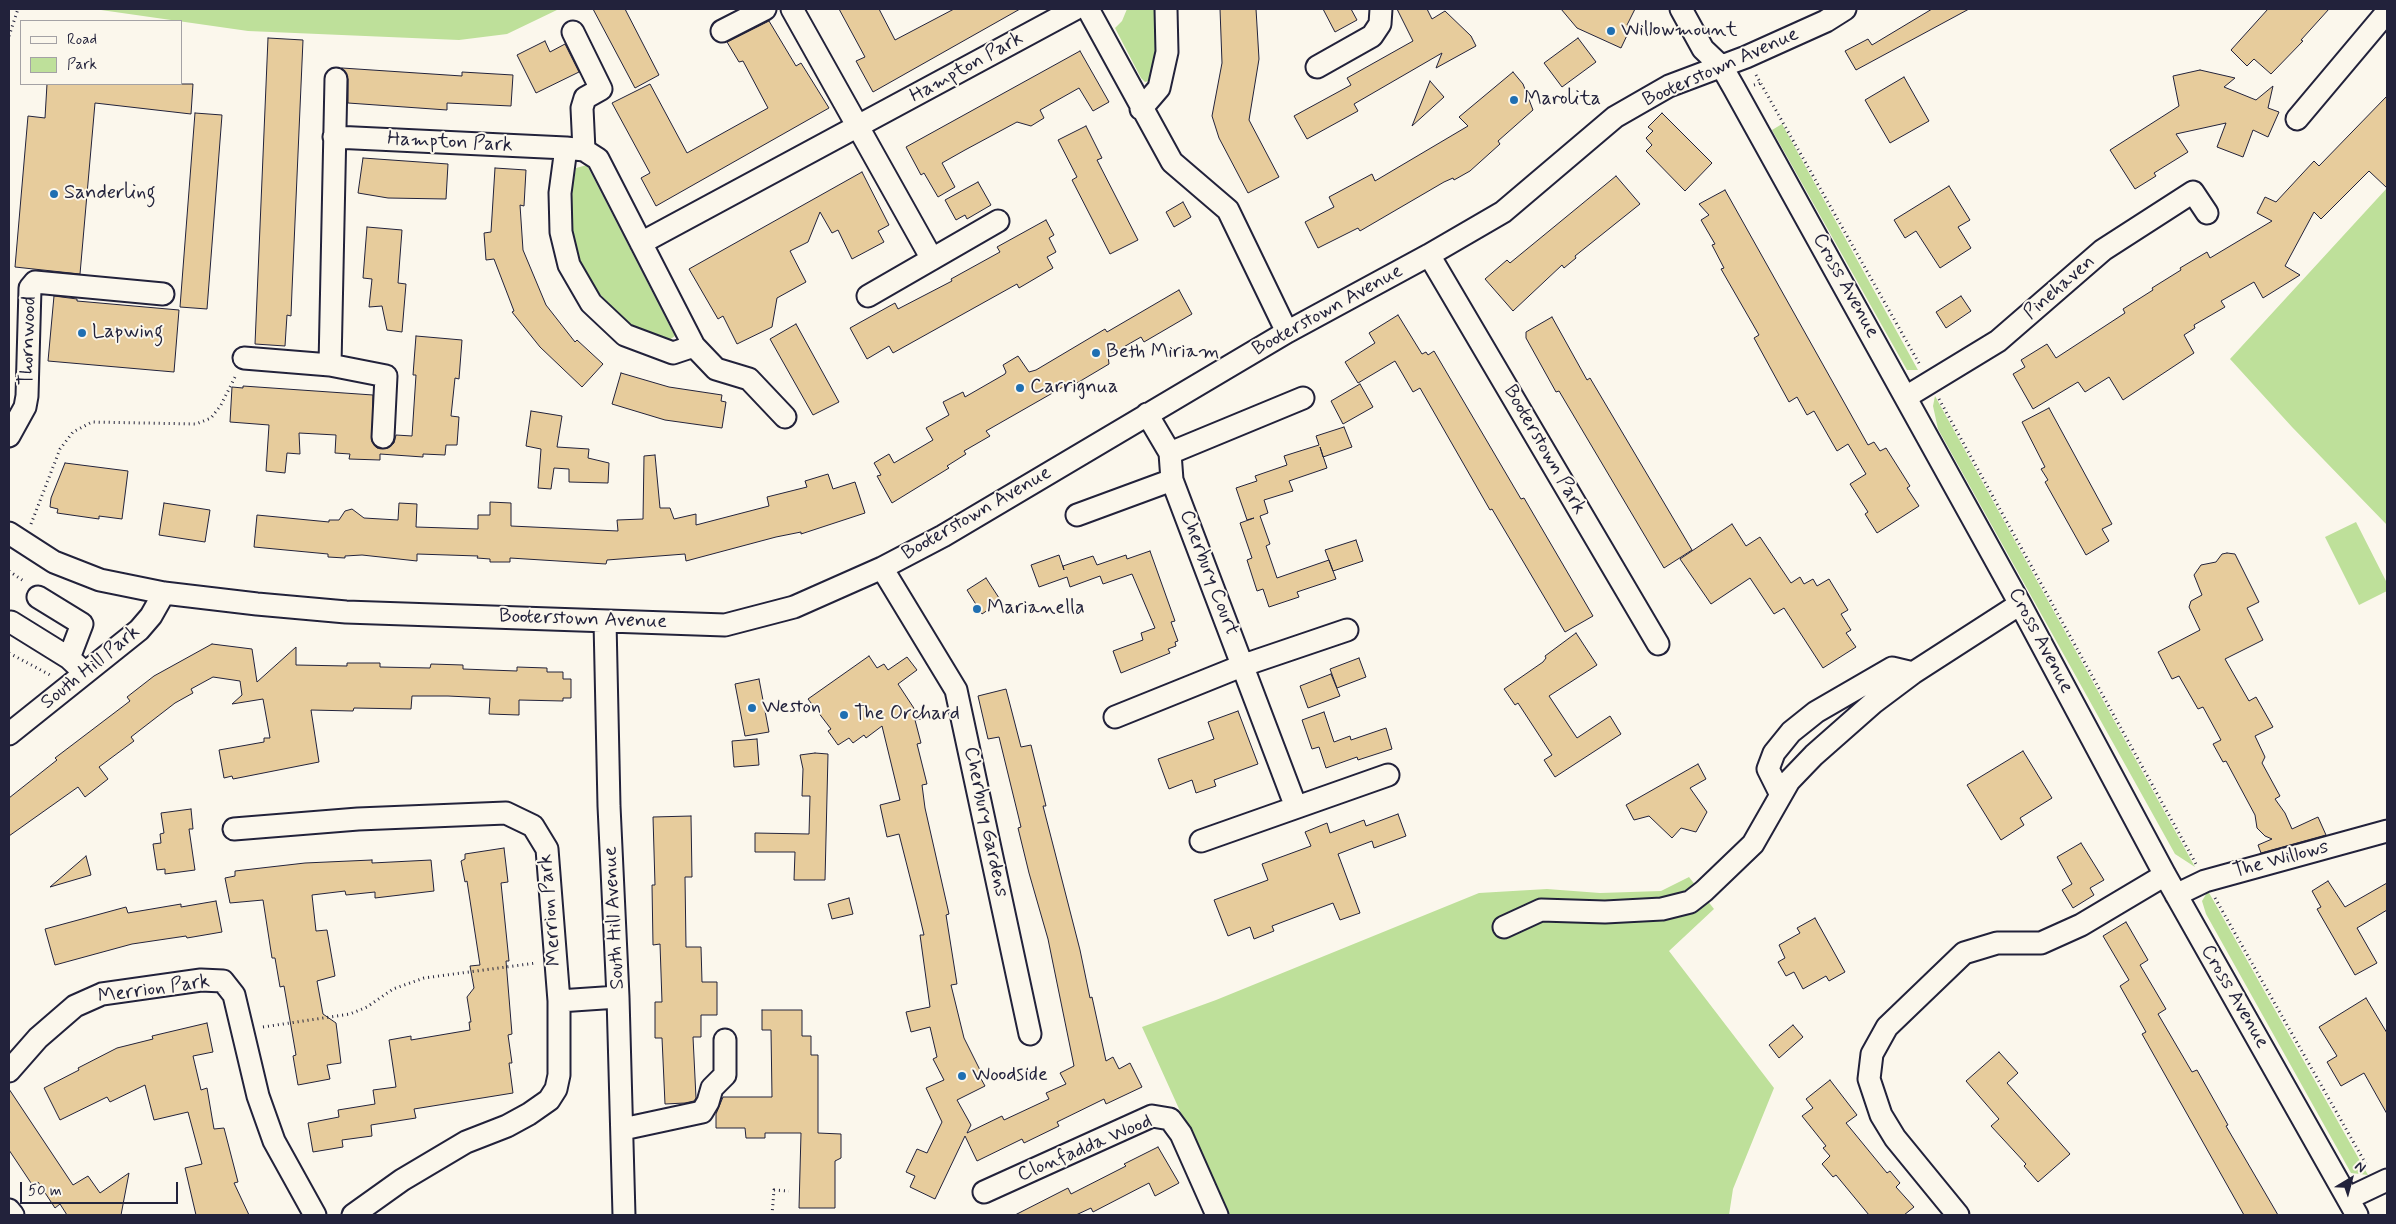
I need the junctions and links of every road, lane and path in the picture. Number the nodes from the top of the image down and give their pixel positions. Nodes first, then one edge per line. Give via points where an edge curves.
1 (18, 9) edge
2 (765, 9) edge
3 (792, 9) edge
4 (1075, 9) edge
5 (1088, 9) edge
6 (1166, 9) edge
7 (1381, 9) edge
8 (1681, 9) edge
9 (1846, 9) edge
10 (2387, 12) edge
11 (722, 31) dead end
12 (573, 32) dead end
13 (9, 36) edge
14 (1317, 67) dead end
15 (1722, 67) junction
16 (336, 79) dead end
17 (1761, 83) dead end
18 (1141, 108) junction
19 (2297, 119) dead end
20 (858, 128) junction
21 (334, 137) junction
22 (575, 149) junction
23 (2206, 213) dead end
24 (998, 221) dead end
25 (641, 243) junction
26 (1429, 255) junction
27 (932, 259) junction
28 (162, 294) dead end
29 (868, 296) dead end
30 (1287, 332) junction
31 (694, 346) junction
32 (244, 358) joint
33 (330, 365) junction
34 (1930, 383) junction
35 (1906, 397) junction
36 (1303, 398) dead end
37 (1147, 414) junction
38 (785, 417) dead end
39 (9, 436) edge
40 (383, 437) dead end
41 (1170, 453) junction
42 (1172, 480) junction
43 (1076, 515) dead end
44 (16, 538) edge
45 (882, 568) junction
46 (164, 593) junction
47 (38, 596) dead end
48 (2020, 604) junction
49 (605, 621) junction
50 (11, 622) dead end
51 (1347, 630) dead end
52 (1658, 644) dead end
53 (9, 653) edge
54 (69, 658) junction
55 (1244, 665) junction
56 (85, 673) junction
57 (1913, 673) junction
58 (66, 688) junction
59 (1115, 717) dead end
60 (11, 727) edge
61 (1388, 775) dead end
62 (1780, 796) junction
63 (1296, 807) junction
64 (234, 829) dead end
65 (2387, 831) edge
66 (1200, 842) dead end
67 (2165, 875) junction
68 (2205, 881) junction
69 (2176, 895) junction
70 (1504, 927) dead end
71 (555, 961) junction
72 (618, 997) junction
73 (559, 1001) junction
74 (242, 1030) junction
75 (1030, 1034) dead end
76 (725, 1040) dead end
77 (9, 1071) edge
78 (623, 1129) junction
79 (2382, 1182) edge
80 (790, 1191) dead end
81 (984, 1192) dead end
82 (2353, 1206) edge
83 (9, 1210) edge
84 (13, 1215) edge
85 (315, 1215) edge
86 (353, 1215) edge
87 (624, 1215) edge
88 (772, 1215) edge
89 (1217, 1215) edge
90 (1958, 1215) edge

1 - 13 path
2 - 11 street
3 - 20 street
4 - 20 street, Hampton Park
5 - 18 street
6 - 18 street via 1168,52 1160,88
7 - 14 street via 1380,24 1372,36
8 - 15 street, Cross Avenue via 1703,49
9 - 15 street, Booterstown Avenue
10 - 19 street
12 - 22 street via 601,89 585,98
15 - 26 street, Booterstown Avenue via 1669,86 1615,117 1503,212
15 - 35 street, Cross Avenue
16 - 21 street
17 - 34 path
18 - 30 street via 1172,162 1228,210
20 - 25 street, Hampton Park
20 - 27 street
21 - 22 street, Hampton Park
21 - 33 street
22 - 25 street via 598,159
22 - 31 street via 560,193 561,232 569,266 591,303 634,340 673,353
23 - 34 street, Pinehaven via 2193,192 2103,250 1998,341
24 - 27 street
25 - 31 street
26 - 30 street, Booterstown Avenue
26 - 52 street, Booterstown Park
27 - 29 street
28 - 39 street, Thornwood via 35,282 30,288 27,396
30 - 37 street, Booterstown Avenue
31 - 38 street via 716,369 749,379
32 - 33 street
32 - 44 path via 221,406 211,418 196,424 92,422 73,432 60,449
33 - 40 street via 386,376
34 - 35 street, Pinehaven
34 - 68 path
35 - 48 street, Cross Avenue
36 - 41 street
37 - 41 street, Cherbury Court
37 - 45 street, Booterstown Avenue via 943,536
41 - 42 street, Cherbury Court
42 - 43 street
42 - 55 street, Cherbury Court
44 - 46 street, Booterstown Avenue via 76,572
45 - 49 street, Booterstown Avenue via 794,607 726,625
45 - 75 street, Cherbury Gardens via 956,690
46 - 49 street, Booterstown Avenue via 346,612
46 - 56 street, South Hill Park via 139,630
47 - 54 street via 82,624
48 - 57 street
48 - 67 street, Cross Avenue
49 - 72 street, South Hill Avenue
50 - 54 street
51 - 55 street
53 - 58 path via 55,678
54 - 56 street
55 - 59 street
55 - 63 street, Cherbury Court
56 - 58 street, South Hill Park
57 - 62 street via 1873,703 1814,756 1789,781
57 - 62 street via 1892,668 1816,712 1791,732 1774,753 1768,769
58 - 60 street, South Hill Park
61 - 63 street
62 - 70 street via 1753,844 1690,902 1662,909 1605,912 1541,910
63 - 66 street
64 - 71 street, Merrion Park via 358,819 506,813 533,826 547,849
65 - 68 street, The Willows
67 - 69 street, Cross Avenue
67 - 90 street via 2081,925 2041,943 1997,944 1964,953 1887,1027 1872,1054 1869,1079 1881,1115 1894,1138
68 - 69 street, The Willows
68 - 79 path
69 - 82 street, Cross Avenue
71 - 73 street, Merrion Park
71 - 74 path via 424,978 393,989 350,1014
72 - 73 street
72 - 78 street, South Hill Avenue
73 - 86 street, Merrion Park via 559,1075 549,1100 507,1126 466,1142 402,1180
74 - 77 street, Merrion Park via 234,995 223,981 201,980 102,994 75,1006 38,1038
74 - 85 street, Merrion Park via 258,1096 274,1142
76 - 78 street via 725,1075 712,1088 702,1112
78 - 87 street, South Hill Avenue
79 - 82 street
80 - 88 path via 774,1190
81 - 89 street, Clonfadda Wood via 1152,1116 1170,1119 1181,1134
83 - 84 street

